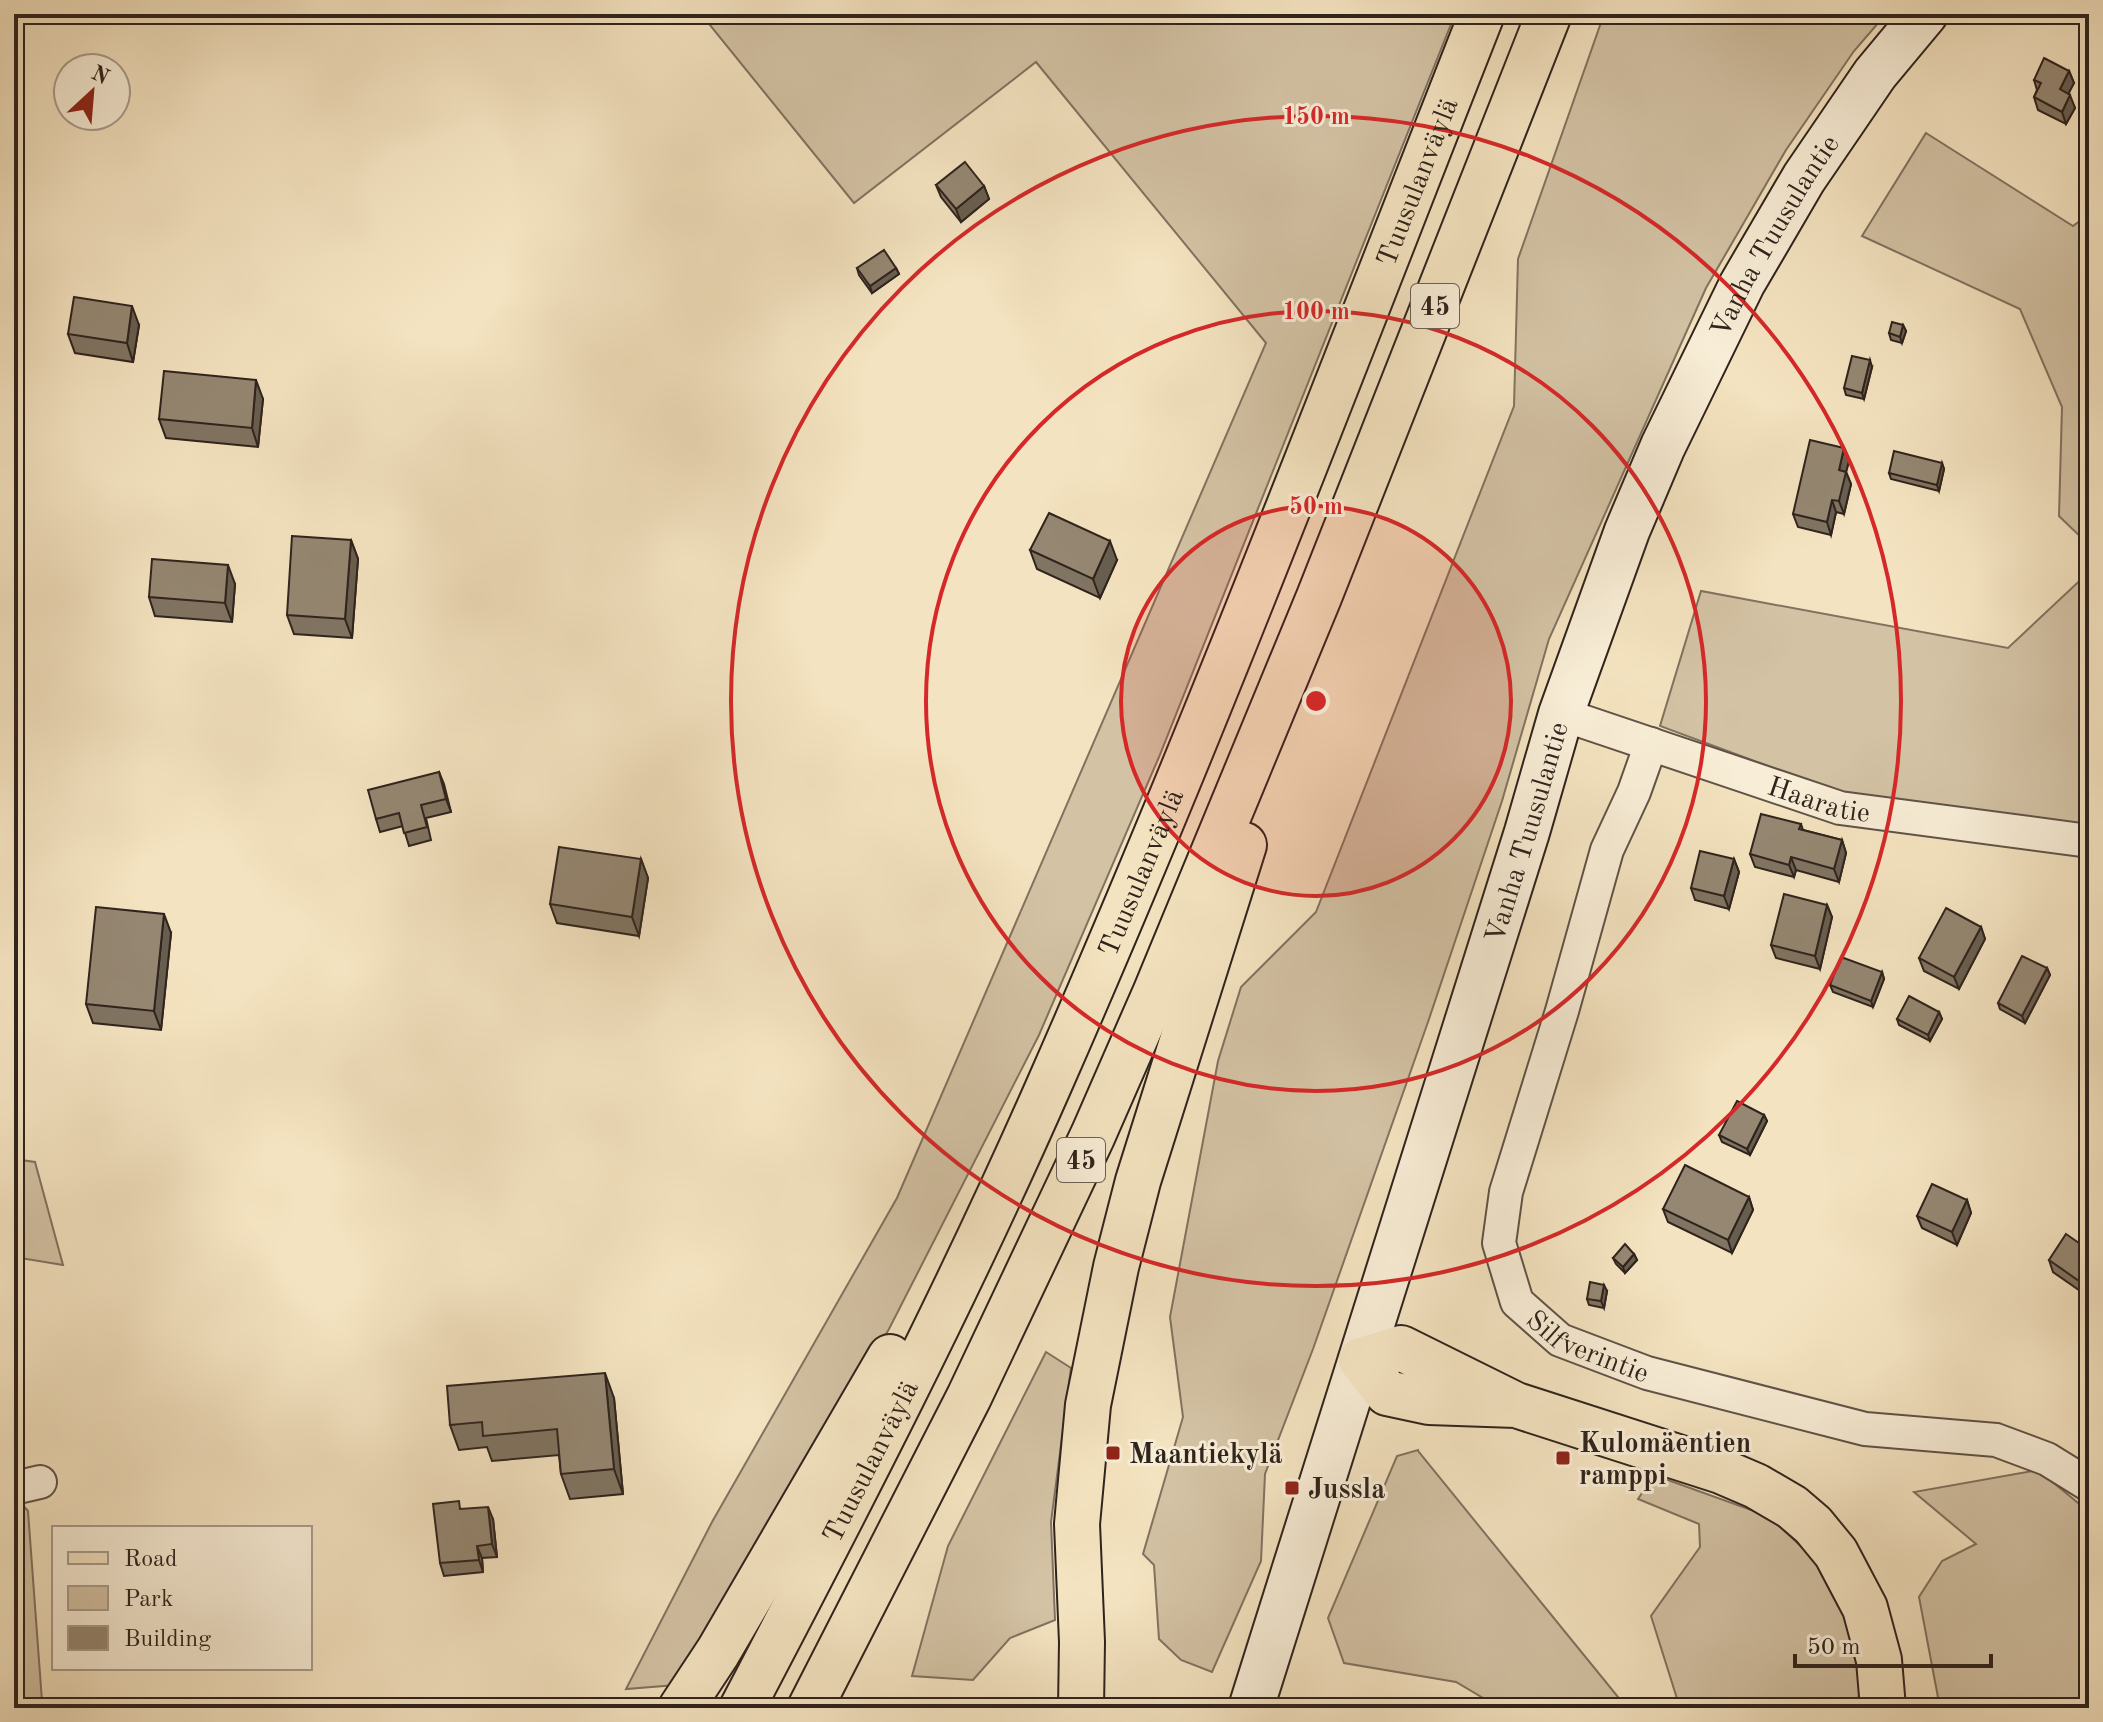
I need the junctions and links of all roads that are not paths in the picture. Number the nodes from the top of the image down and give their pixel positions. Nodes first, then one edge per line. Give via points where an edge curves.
1 (1482, 14) edge
2 (1549, 14) edge
3 (1925, 14) edge
4 (1319, 597) junction
5 (1561, 714) junction
6 (1651, 744) junction
7 (2089, 841) edge
8 (1049, 1087) junction
9 (1361, 1360) junction
10 (2089, 1485) edge
11 (1880, 1703) edge
12 (681, 1708) edge
13 (742, 1708) edge
14 (810, 1708) edge
15 (1081, 1708) edge
16 (1251, 1708) edge

1 - 8 main road, Tuusulanväylä / 45 via 1194,747
2 - 4 main road, 45
3 - 5 main road, Vanha Tuusulantie via 1875,74 1804,178 1742,284 1627,531
4 - 14 main road, 45 via 1093,1135 962,1411
4 - 15 main road via 1163,1095 1116,1267 1088,1405 1077,1524
5 - 6 street, Haaratie
5 - 9 main road, Vanha Tuusulantie
6 - 7 street, Haaratie via 1840,808
6 - 10 street, Silfverintie via 1607,850 1506,1192 1499,1243 1517,1302 1560,1340 1647,1373 1865,1429 1996,1440 2047,1459
8 - 12 main road via 954,1232 874,1387
8 - 13 main road, Tuusulanväylä / 45 via 903,1396
9 - 11 main road via 1387,1393 1429,1402 1516,1405 1721,1471 1792,1507 1821,1534 1853,1581 1874,1637
9 - 16 main road, Vanha Tuusulantie

